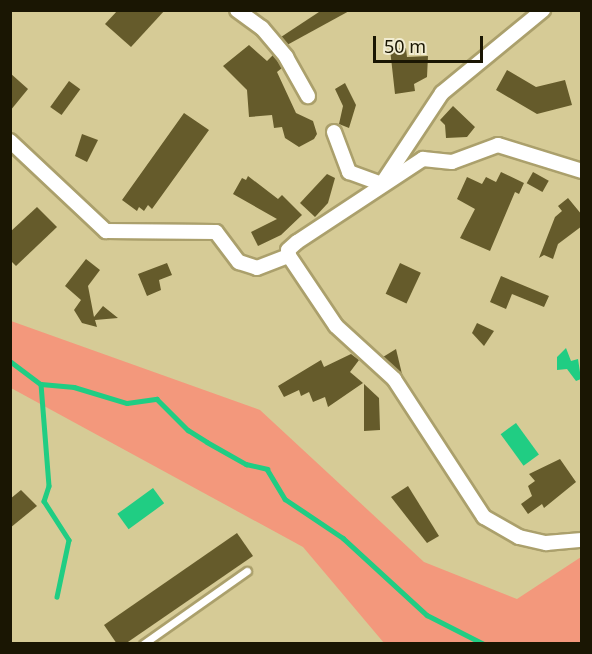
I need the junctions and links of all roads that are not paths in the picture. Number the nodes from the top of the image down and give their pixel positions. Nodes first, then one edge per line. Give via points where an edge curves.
1 (237, 10) edge
2 (543, 10) edge
3 (308, 96) dead end
4 (334, 132) dead end
5 (10, 141) edge
6 (582, 171) edge
7 (382, 184) junction
8 (289, 256) junction
9 (582, 540) edge
10 (247, 571) dead end
11 (143, 644) edge

1 - 3 street via 262,28 286,57
2 - 7 street via 442,93
4 - 7 street via 349,172
5 - 8 street via 106,231 216,232 239,262 257,268
6 - 7 street via 498,145 452,162 423,159
7 - 8 street via 297,242 288,250
8 - 9 street via 336,326 394,379 484,518 519,537 546,543
10 - 11 lane

